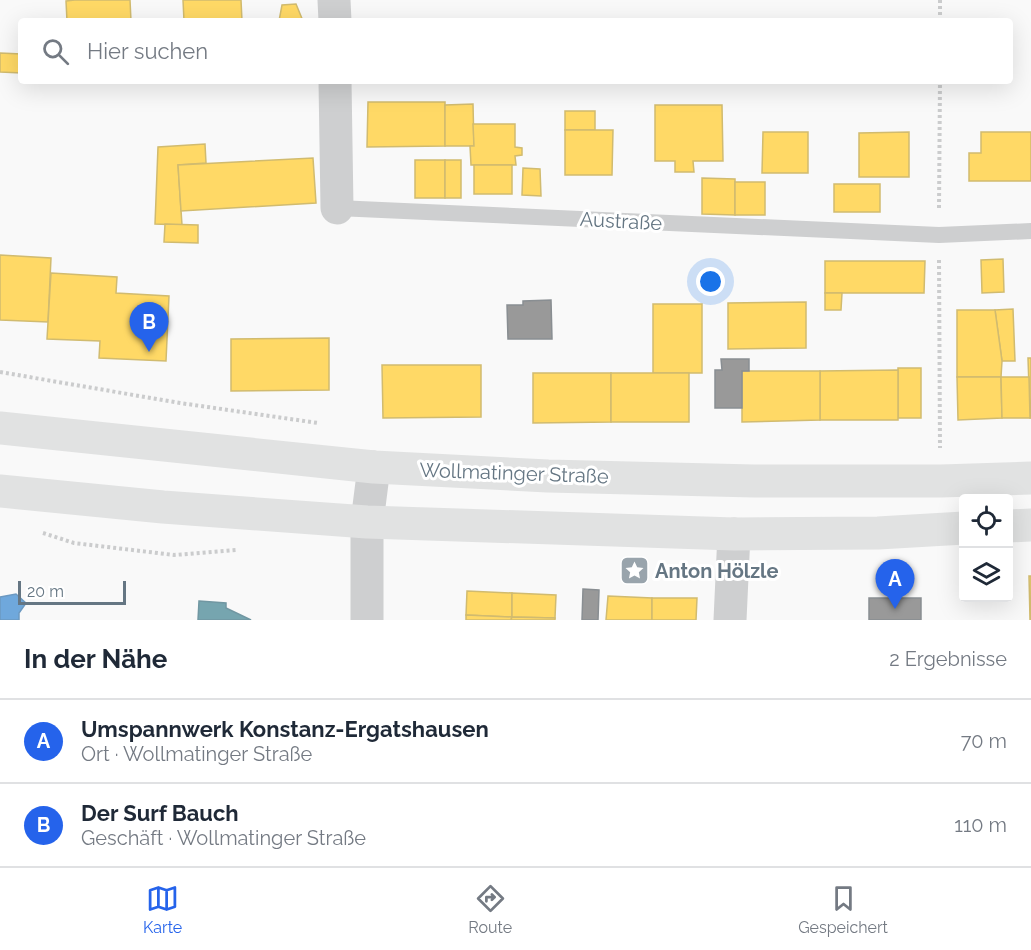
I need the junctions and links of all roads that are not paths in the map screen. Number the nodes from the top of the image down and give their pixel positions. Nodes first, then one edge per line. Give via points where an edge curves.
1 (334, 0) edge
2 (334, 18) edge
3 (335, 84) edge
4 (337, 208) joint
5 (1031, 231) edge
6 (0, 428) edge
7 (374, 467) junction
8 (1031, 478) edge
9 (0, 491) edge
10 (367, 522) junction
11 (1031, 525) edge
12 (1013, 526) edge
13 (959, 528) edge
14 (734, 534) junction
15 (367, 620) edge
16 (730, 620) edge

1 - 2 street
3 - 4 street, Austraße
4 - 5 lane, Austraße via 939,235
6 - 7 main road, Wollmatinger Straße
7 - 8 main road, Wollmatinger Straße via 754,481
7 - 10 street
9 - 10 main road
10 - 14 main road
10 - 15 street
11 - 12 main road
13 - 14 main road
14 - 16 street

